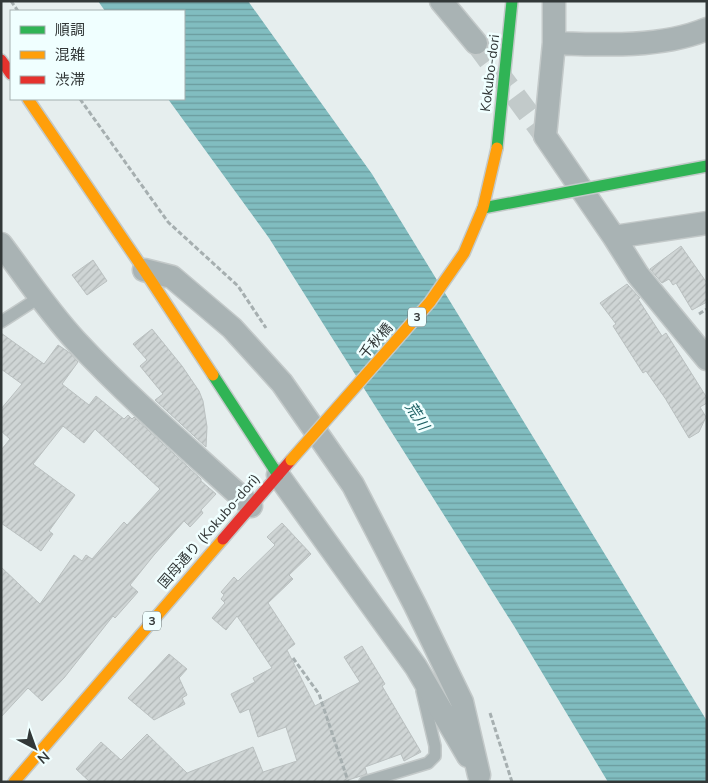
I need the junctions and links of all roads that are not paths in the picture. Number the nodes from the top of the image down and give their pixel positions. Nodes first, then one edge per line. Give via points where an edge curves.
1 (442, 1) edge
2 (512, 1) edge
3 (554, 1) edge
4 (707, 29) edge
5 (554, 43) junction
6 (476, 44) tunnel mouth
7 (1, 60) edge
8 (10, 73) edge
9 (29, 100) edge
10 (497, 148) joint
11 (707, 166) edge
12 (483, 208) junction
13 (707, 223) edge
14 (614, 237) junction
15 (1, 244) edge
16 (144, 270) junction
17 (40, 297) junction
18 (1, 322) edge
19 (707, 359) edge
20 (285, 467) junction
21 (251, 506) junction
22 (416, 667) junction
23 (481, 778) edge
24 (14, 782) edge
25 (365, 782) edge

1 - 6 street
2 - 10 main road, Kokubo-dori / 3
3 - 5 street
4 - 5 street via 690,36 618,46
5 - 14 street via 546,136
7 - 8 main road
9 - 16 main road
10 - 12 main road, 千秋橋 / 3, bridge
11 - 12 main road, bridge
12 - 20 main road, 千秋橋 / 3, bridge via 464,253 430,302
13 - 14 street
14 - 19 street via 638,275
15 - 17 street
16 - 20 main road
16 - 23 street via 172,277 232,328 282,383 353,485 462,702
17 - 18 lane
17 - 21 street via 75,340
20 - 21 main road, 国母通り (Kokubo-dori) / 3
20 - 22 street
21 - 24 main road, 国母通り (Kokubo-dori) / 3
22 - 23 street
22 - 25 lane via 435,756 428,764

